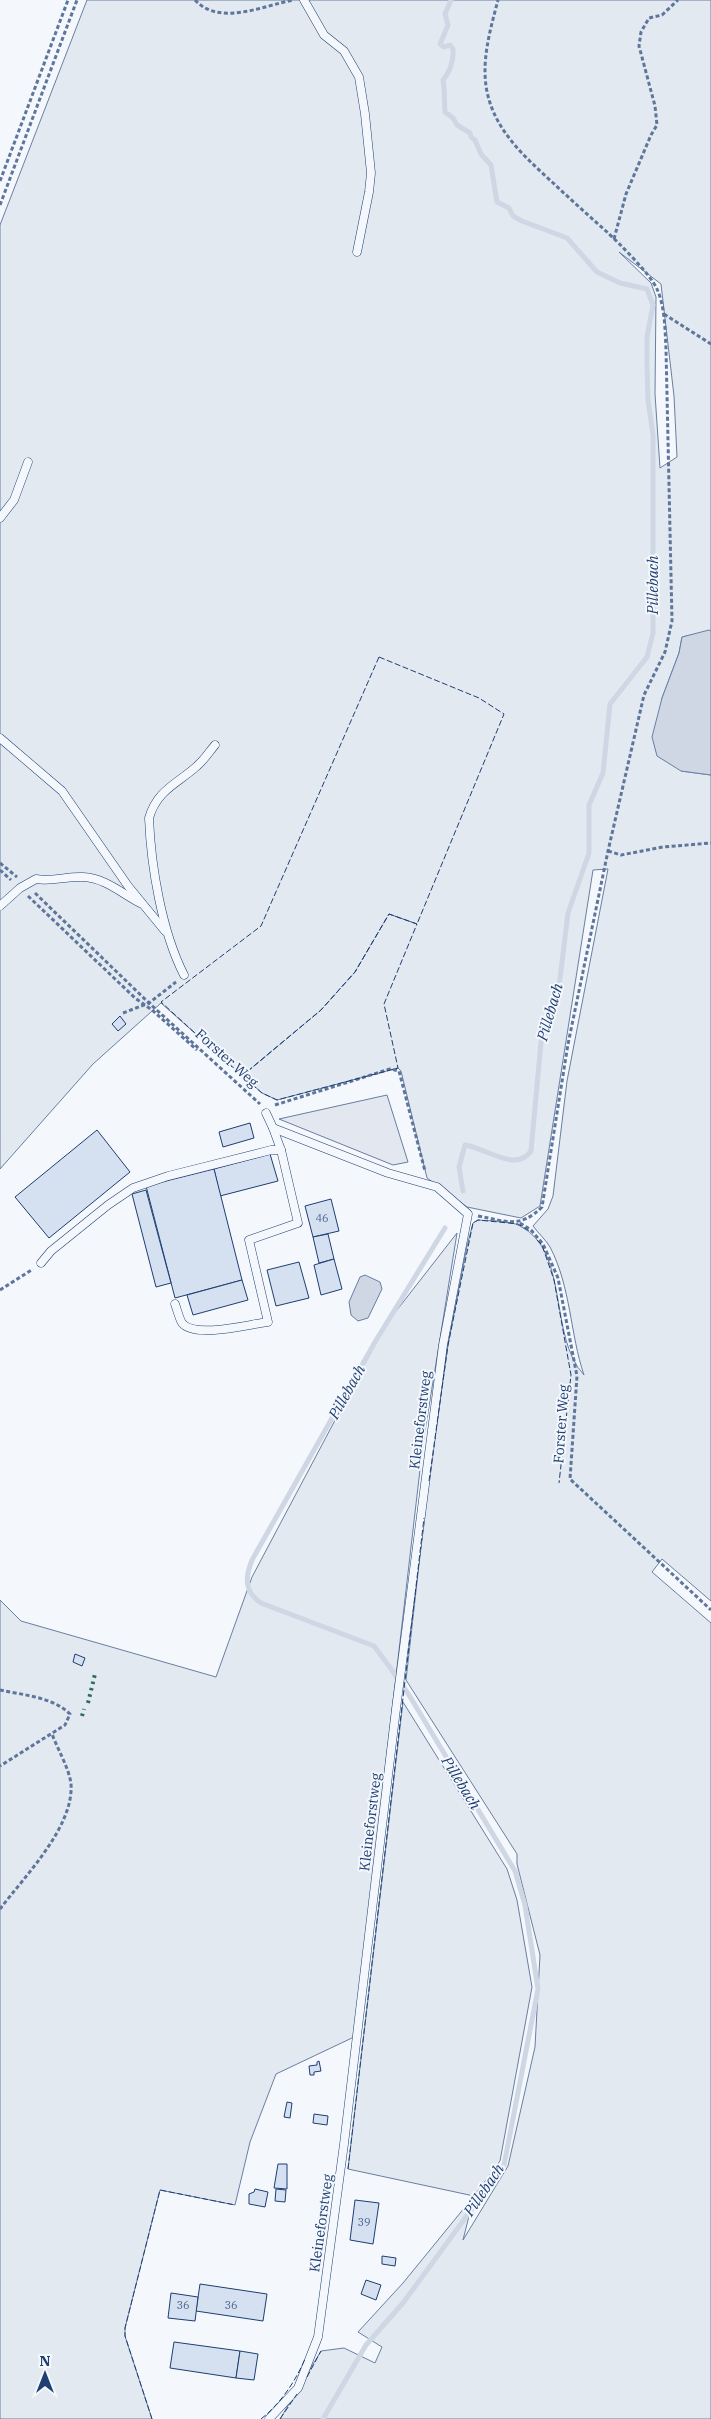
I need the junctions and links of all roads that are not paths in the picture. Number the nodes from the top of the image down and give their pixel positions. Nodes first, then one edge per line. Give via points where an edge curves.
1 (304, 0) edge
2 (357, 252) dead end
3 (28, 462) dead end
4 (0, 518) edge
5 (0, 738) edge
6 (215, 745) dead end
7 (143, 904) junction
8 (0, 906) edge
9 (170, 937) junction
10 (184, 976) road end
11 (266, 1111) road end
12 (273, 1128) junction
13 (281, 1150) junction
14 (41, 1263) road end
15 (175, 1304) dead end
16 (269, 2419) edge

1 - 2 lane via 324,35 344,51 359,77 371,173
3 - 4 lane via 14,500
5 - 7 lane via 62,791
6 - 9 lane via 198,765 153,803 149,818 162,916
7 - 8 lane via 103,880 61,877 48,881 36,879
7 - 9 lane
9 - 10 lane
11 - 12 lane
12 - 13 lane
12 - 16 lane, Kleineforstweg via 388,1174 437,1187 468,1214 443,1345 318,2337 298,2388
13 - 14 lane via 187,1171 133,1188 51,1251
13 - 15 lane via 298,1223 249,1240 268,1322 193,1330 182,1323

